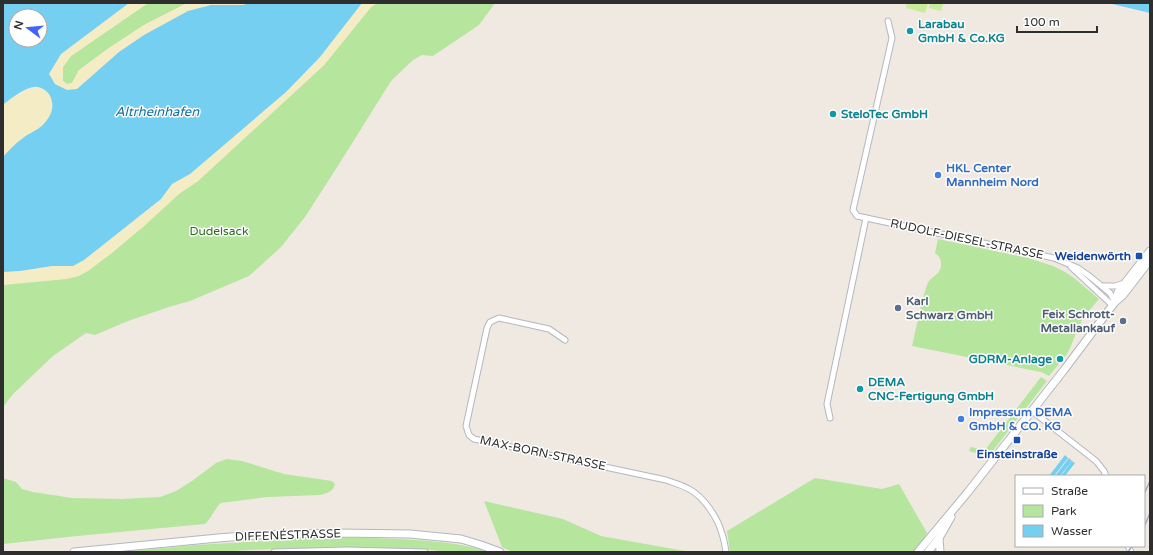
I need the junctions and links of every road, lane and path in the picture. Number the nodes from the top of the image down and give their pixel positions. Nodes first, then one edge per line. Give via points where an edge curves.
1 (888, 21) dead end
2 (866, 218) junction
3 (1150, 251) edge
4 (1150, 260) edge
5 (1067, 264) junction
6 (1125, 283) junction
7 (1102, 286) junction
8 (1113, 304) junction
9 (565, 340) dead end
10 (1032, 411) junction
11 (830, 418) dead end
12 (1106, 475) edge
13 (956, 508) junction
14 (939, 538) junction
15 (74, 552) edge
16 (274, 552) edge
17 (425, 552) edge
18 (500, 552) edge
19 (726, 552) edge
20 (920, 552) edge
21 (928, 552) edge
22 (940, 552) edge

1 - 2 street via 892,38 853,210 857,216
2 - 5 street, RUDOLF-DIESEL-STRASSE via 1034,253
2 - 11 street via 827,404
3 - 6 main road
4 - 8 main road
5 - 7 street, RUDOLF-DIESEL-STRASSE via 1078,268
5 - 8 street, RUDOLF-DIESEL-STRASSE
6 - 7 street
6 - 8 main road
7 - 8 street, RUDOLF-DIESEL-STRASSE via 1110,293
8 - 10 main road
9 - 19 street, MAX-BORN-STRASSE via 549,329 499,318 490,322 466,426 469,435 474,439 680,484 702,499 713,514 722,532
10 - 12 street via 1096,461
10 - 13 main road
13 - 14 main road
13 - 20 main road
14 - 21 main road
14 - 22 main road
15 - 18 main road, DIFFENÉSTRASSE via 218,538 354,533 410,534 461,539
16 - 17 street

